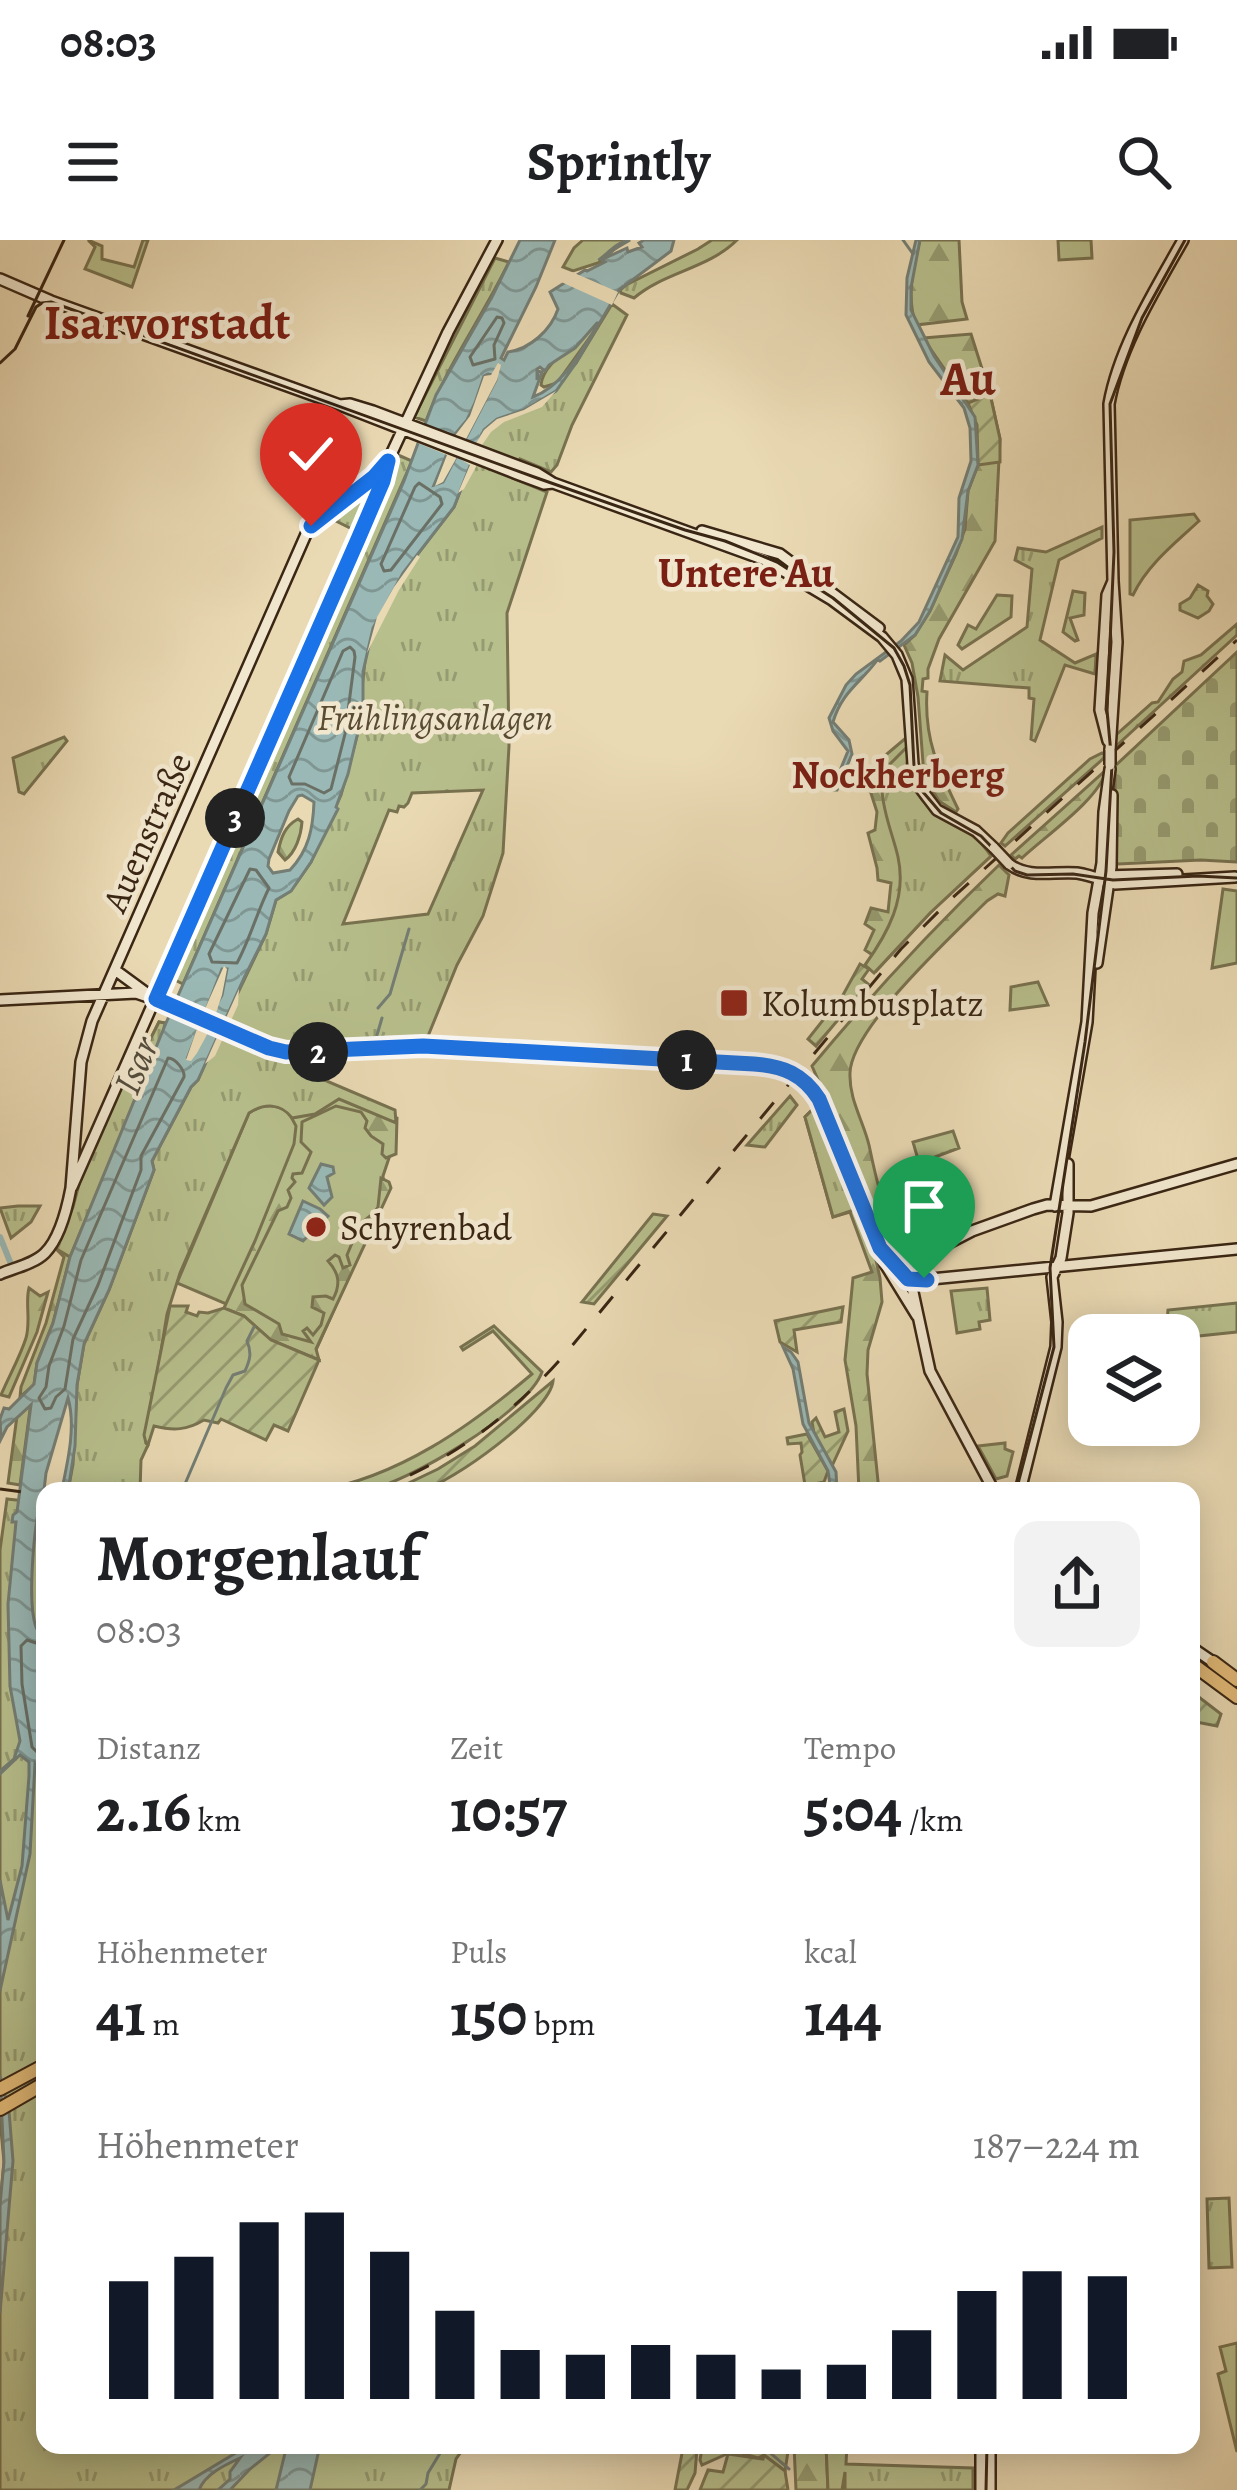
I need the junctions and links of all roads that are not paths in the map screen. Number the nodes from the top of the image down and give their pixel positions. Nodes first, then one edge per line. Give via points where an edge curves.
1 (497, 240) edge
2 (1183, 240) edge
3 (0, 278) edge
4 (403, 427) junction
5 (388, 461) junction
6 (1236, 877) edge
7 (1106, 878) junction
8 (115, 970) junction
9 (103, 996) junction
10 (152, 998) junction
11 (0, 1000) edge
12 (1072, 1117) junction
13 (1237, 1164) edge
14 (71, 1188) junction
15 (1055, 1206) junction
16 (1068, 1207) junction
17 (1237, 1249) edge
18 (926, 1258) junction
19 (892, 1266) junction
20 (1056, 1267) junction
21 (0, 1274) edge
22 (908, 1279) junction
23 (927, 1280) junction
24 (911, 1299) junction
25 (986, 1482) edge
26 (1022, 1482) edge
27 (1200, 1660) edge
28 (1213, 1662) joint
29 (1200, 1664) edge
30 (1200, 1667) edge
31 (1237, 1684) edge
32 (1237, 1700) edge
33 (36, 2068) edge
34 (36, 2082) edge
35 (2, 2093) edge
36 (982, 2454) edge
37 (989, 2454) edge
38 (986, 2490) edge

1 - 4 main road, Auenstraße
2 - 7 main road, bridge via 1141,317 1108,413 1117,642
3 - 4 main road
4 - 5 main road, Auenstraße
4 - 7 main road, bridge via 759,557 821,593 903,660 915,692 922,779 937,803 1028,873
5 - 8 main road, Auenstraße via 308,532
5 - 10 main road
6 - 7 main road via 1123,884
7 - 12 main road via 1094,913
8 - 9 main road, Auenstraße
8 - 10 main road
9 - 10 main road
9 - 11 main road
9 - 14 main road, Auenstraße via 82,1054
10 - 14 main road
10 - 19 main road via 298,1053 443,1046 784,1069 824,1108
12 - 15 main road
12 - 16 main road
13 - 16 main road
14 - 21 main road, Auenstraße via 50,1247
15 - 16 main road
15 - 18 main road via 981,1228
16 - 20 main road
17 - 20 main road
18 - 19 main road
18 - 22 main road
18 - 23 main road via 920,1271
19 - 22 main road
19 - 24 main road
20 - 23 main road
20 - 26 main road via 1057,1348
22 - 23 main road
22 - 24 main road
23 - 24 main road
24 - 25 main road via 930,1371
27 - 28 main road
28 - 31 highway
29 - 31 highway
30 - 32 highway
33 - 35 highway
34 - 35 highway
36 - 38 main road
37 - 38 main road

